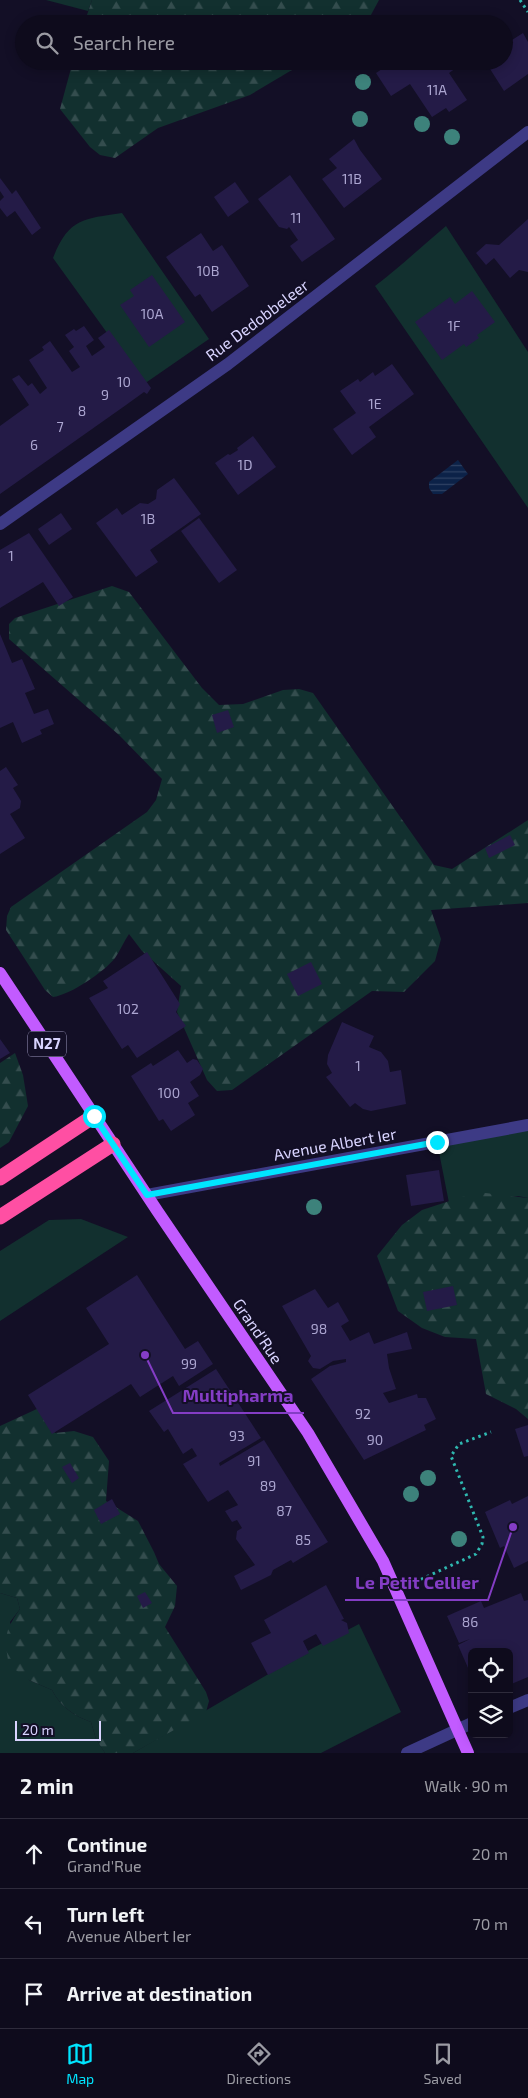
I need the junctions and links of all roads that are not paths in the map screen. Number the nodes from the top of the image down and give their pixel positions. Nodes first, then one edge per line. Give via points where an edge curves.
1 (528, 132) edge
2 (0, 524) edge
3 (0, 973) edge
4 (94, 1116) junction
5 (528, 1126) edge
6 (113, 1144) junction
7 (0, 1178) edge
8 (147, 1195) junction
9 (0, 1217) edge
10 (528, 1700) edge
11 (513, 1706) edge
12 (468, 1724) edge
13 (457, 1728) junction
14 (407, 1753) edge
15 (468, 1753) edge

1 - 2 street, Rue Dedobbeleer via 228,364
3 - 4 main road, Grand'Rue / N27
4 - 6 main road, Grand'Rue / N27
4 - 7 highway
5 - 8 street, Avenue Albert Ier
6 - 8 main road, Grand'Rue / N27
6 - 9 highway
8 - 13 main road, Grand'Rue / N27 via 308,1434 383,1561
10 - 11 street
12 - 13 street
13 - 14 street
13 - 15 main road, Grand'Rue / N27

